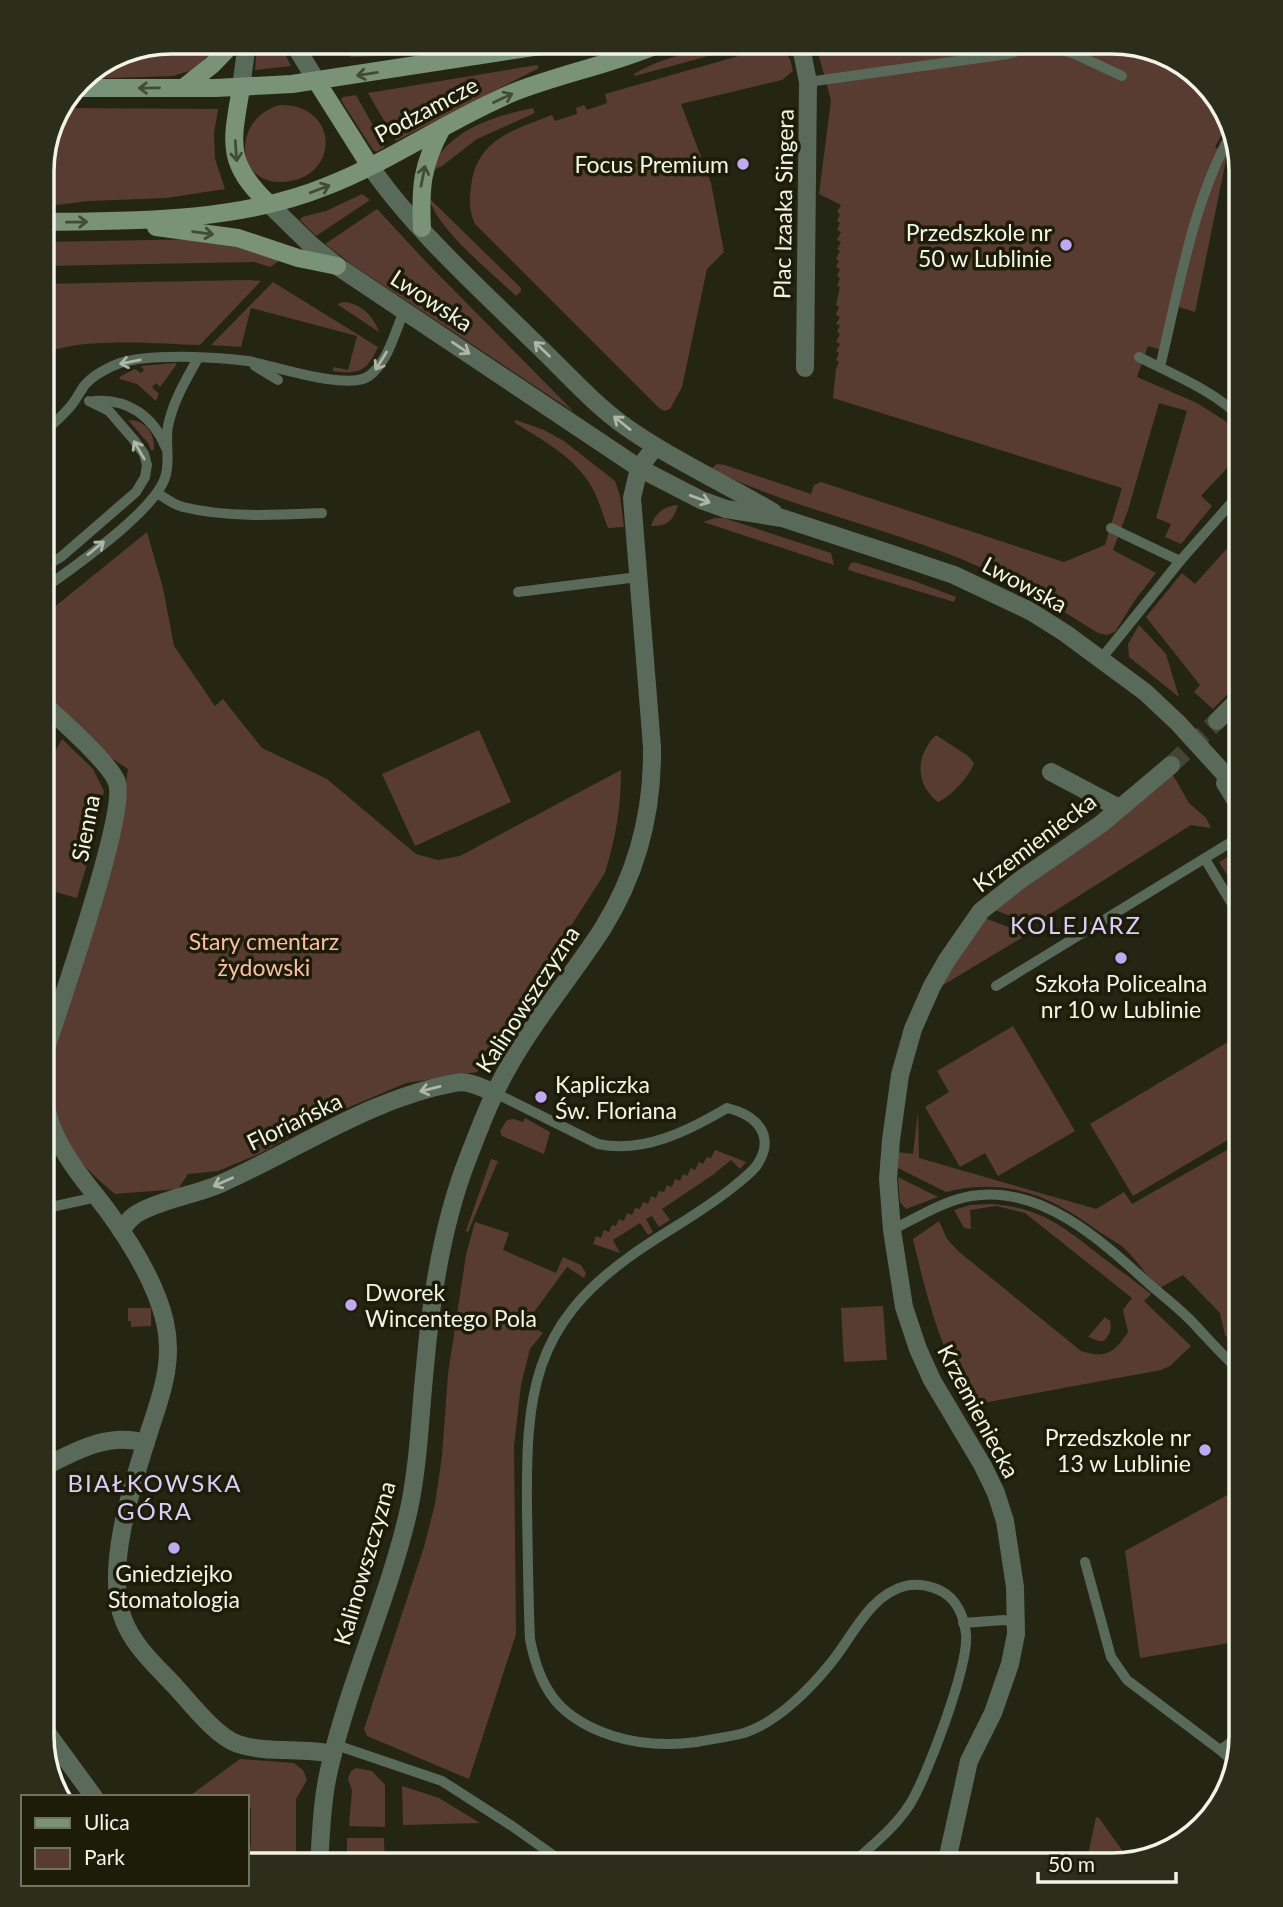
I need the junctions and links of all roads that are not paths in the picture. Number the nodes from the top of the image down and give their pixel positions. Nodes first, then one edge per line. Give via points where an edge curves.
1 (222, 54) edge
2 (245, 54) edge
3 (300, 54) edge
4 (491, 54) edge
5 (627, 54) edge
6 (803, 55) edge
7 (1002, 55) edge
8 (1076, 55) edge
9 (1122, 76) dead end
10 (317, 82) junction
11 (808, 82) junction
12 (90, 88) edge
13 (183, 88) junction
14 (241, 88) junction
15 (442, 128) junction
16 (1226, 144) edge
17 (370, 166) junction
18 (268, 203) junction
19 (111, 221) junction
20 (55, 222) edge
21 (422, 228) junction
22 (337, 266) junction
23 (404, 311) junction
24 (1139, 357) dead end
25 (198, 358) junction
26 (248, 362) junction
27 (805, 368) dead end
28 (1160, 368) junction
29 (278, 380) dead end
30 (89, 401) junction
31 (71, 406) junction
32 (1229, 408) edge
33 (55, 422) edge
34 (655, 447) junction
35 (169, 455) junction
36 (639, 468) junction
37 (158, 494) junction
38 (1229, 506) edge
39 (322, 513) dead end
40 (782, 518) junction
41 (1111, 528) dead end
42 (55, 561) edge
43 (1180, 561) junction
44 (638, 577) junction
45 (55, 580) edge
46 (518, 592) dead end
47 (1101, 659) junction
48 (1229, 709) edge
49 (55, 715) edge
50 (1217, 721) tunnel mouth
51 (1208, 756) junction
52 (1171, 765) tunnel mouth
53 (1051, 772) dead end
54 (1229, 779) edge
55 (1229, 790) edge
56 (1119, 808) junction
57 (1229, 844) edge
58 (1205, 859) junction
59 (1229, 899) edge
60 (996, 986) dead end
61 (54, 1021) edge
62 (495, 1093) junction
63 (54, 1133) edge
64 (97, 1197) junction
65 (54, 1206) edge
66 (121, 1230) junction
67 (892, 1230) junction
68 (1229, 1359) edge
69 (146, 1443) junction
70 (54, 1461) edge
71 (1085, 1562) dead end
72 (963, 1623) junction
73 (1016, 1623) junction
74 (55, 1743) edge
75 (1228, 1744) edge
76 (334, 1749) junction
77 (1220, 1750) junction
78 (1227, 1756) edge
79 (93, 1795) edge
80 (321, 1852) edge
81 (549, 1852) edge
82 (864, 1853) edge
83 (950, 1853) edge

1 - 13 main road
2 - 14 street
3 - 10 street
4 -> 10 main road, Podzamcze
15 -> 5 main road, Podzamcze via 513,93
6 - 11 street, Plac Izaaka Singera
7 - 11 lane
8 - 9 lane
10 - 14 main road, Podzamcze
10 - 17 main road
11 - 27 street, Plac Izaaka Singera
13 -> 12 main road
13 - 14 main road
14 -> 18 main road via 236,162
15 - 17 main road, Podzamcze
21 -> 15 main road via 422,176
16 - 28 lane via 1195,222
18 -> 17 main road, Podzamcze via 315,191
17 - 21 street, Lwowska
18 - 19 main road via 196,216
18 - 22 street, Lwowska
20 -> 19 main road
19 -> 22 main road via 238,238
34 -> 21 street, Lwowska via 591,396
22 - 23 street, Lwowska
23 -> 26 lane via 382,363 365,378 335,379
23 -> 36 street, Lwowska
24 - 28 lane
25 - 26 lane
25 -> 31 lane via 121,363 86,384
25 - 35 lane via 175,401 168,429
26 - 29 lane
28 - 32 lane
30 - 31 lane
30 - 35 lane via 125,404 147,418 160,433
42 -> 30 lane via 136,492 145,477 144,454 134,440 109,411
31 - 33 lane
34 - 36 street, Kalinowszczyzna
34 - 40 street, Lwowska
35 - 37 lane
36 -> 40 street, Lwowska via 726,509
36 - 44 street, Kalinowszczyzna via 632,498
37 - 39 lane via 180,506 205,510
45 -> 37 lane
38 - 43 lane
40 - 47 street, Lwowska via 993,592
41 - 43 lane
43 - 47 lane
44 - 46 lane
44 - 62 street, Kalinowszczyzna via 652,769 637,855 601,930 547,1006
47 - 51 street, Lwowska via 1144,692
48 - 50 street
49 - 61 street, Sienna via 118,782 118,806
51 - 54 street, Lwowska
51 - 55 street, Lwowska
52 - 56 street, Krzemieniecka
53 - 56 street, Krzemieniecka
56 - 67 street, Krzemieniecka via 981,911 932,986 900,1075 888,1180
57 - 58 lane
58 - 59 lane
58 - 60 lane
62 -> 66 street, Floriańska via 465,1082 412,1093 202,1192 143,1210
62 - 72 lane via 607,1146 653,1142 727,1108 756,1121 765,1146 753,1170 719,1199 597,1283 558,1330 541,1366 526,1444 528,1610 535,1666 555,1701 572,1717 622,1739 671,1746 721,1738 771,1719 803,1693 885,1594 920,1584 939,1590 951,1597
62 - 76 street, Kalinowszczyzna via 445,1235 430,1318 416,1463 401,1541
63 - 64 street
64 - 65 lane
64 - 66 street
66 - 69 street via 162,1309 168,1335 166,1380
67 - 68 lane via 941,1205 973,1196 1031,1202 1072,1221 1114,1252
67 - 73 street, Krzemieniecka via 904,1307 918,1349 983,1466 1005,1521 1016,1587
69 - 70 street via 114,1439
69 - 76 street via 125,1517 117,1574 120,1609 133,1638 233,1742
71 - 77 lane via 1111,1657 1126,1680
72 - 73 lane
72 - 82 lane via 962,1662 923,1780 895,1823
73 - 83 street, Krzemieniecka via 1002,1692 969,1761
74 - 79 street
75 - 77 lane
76 - 80 street, Kalinowszczyzna
76 - 81 lane via 442,1781
77 - 78 lane

